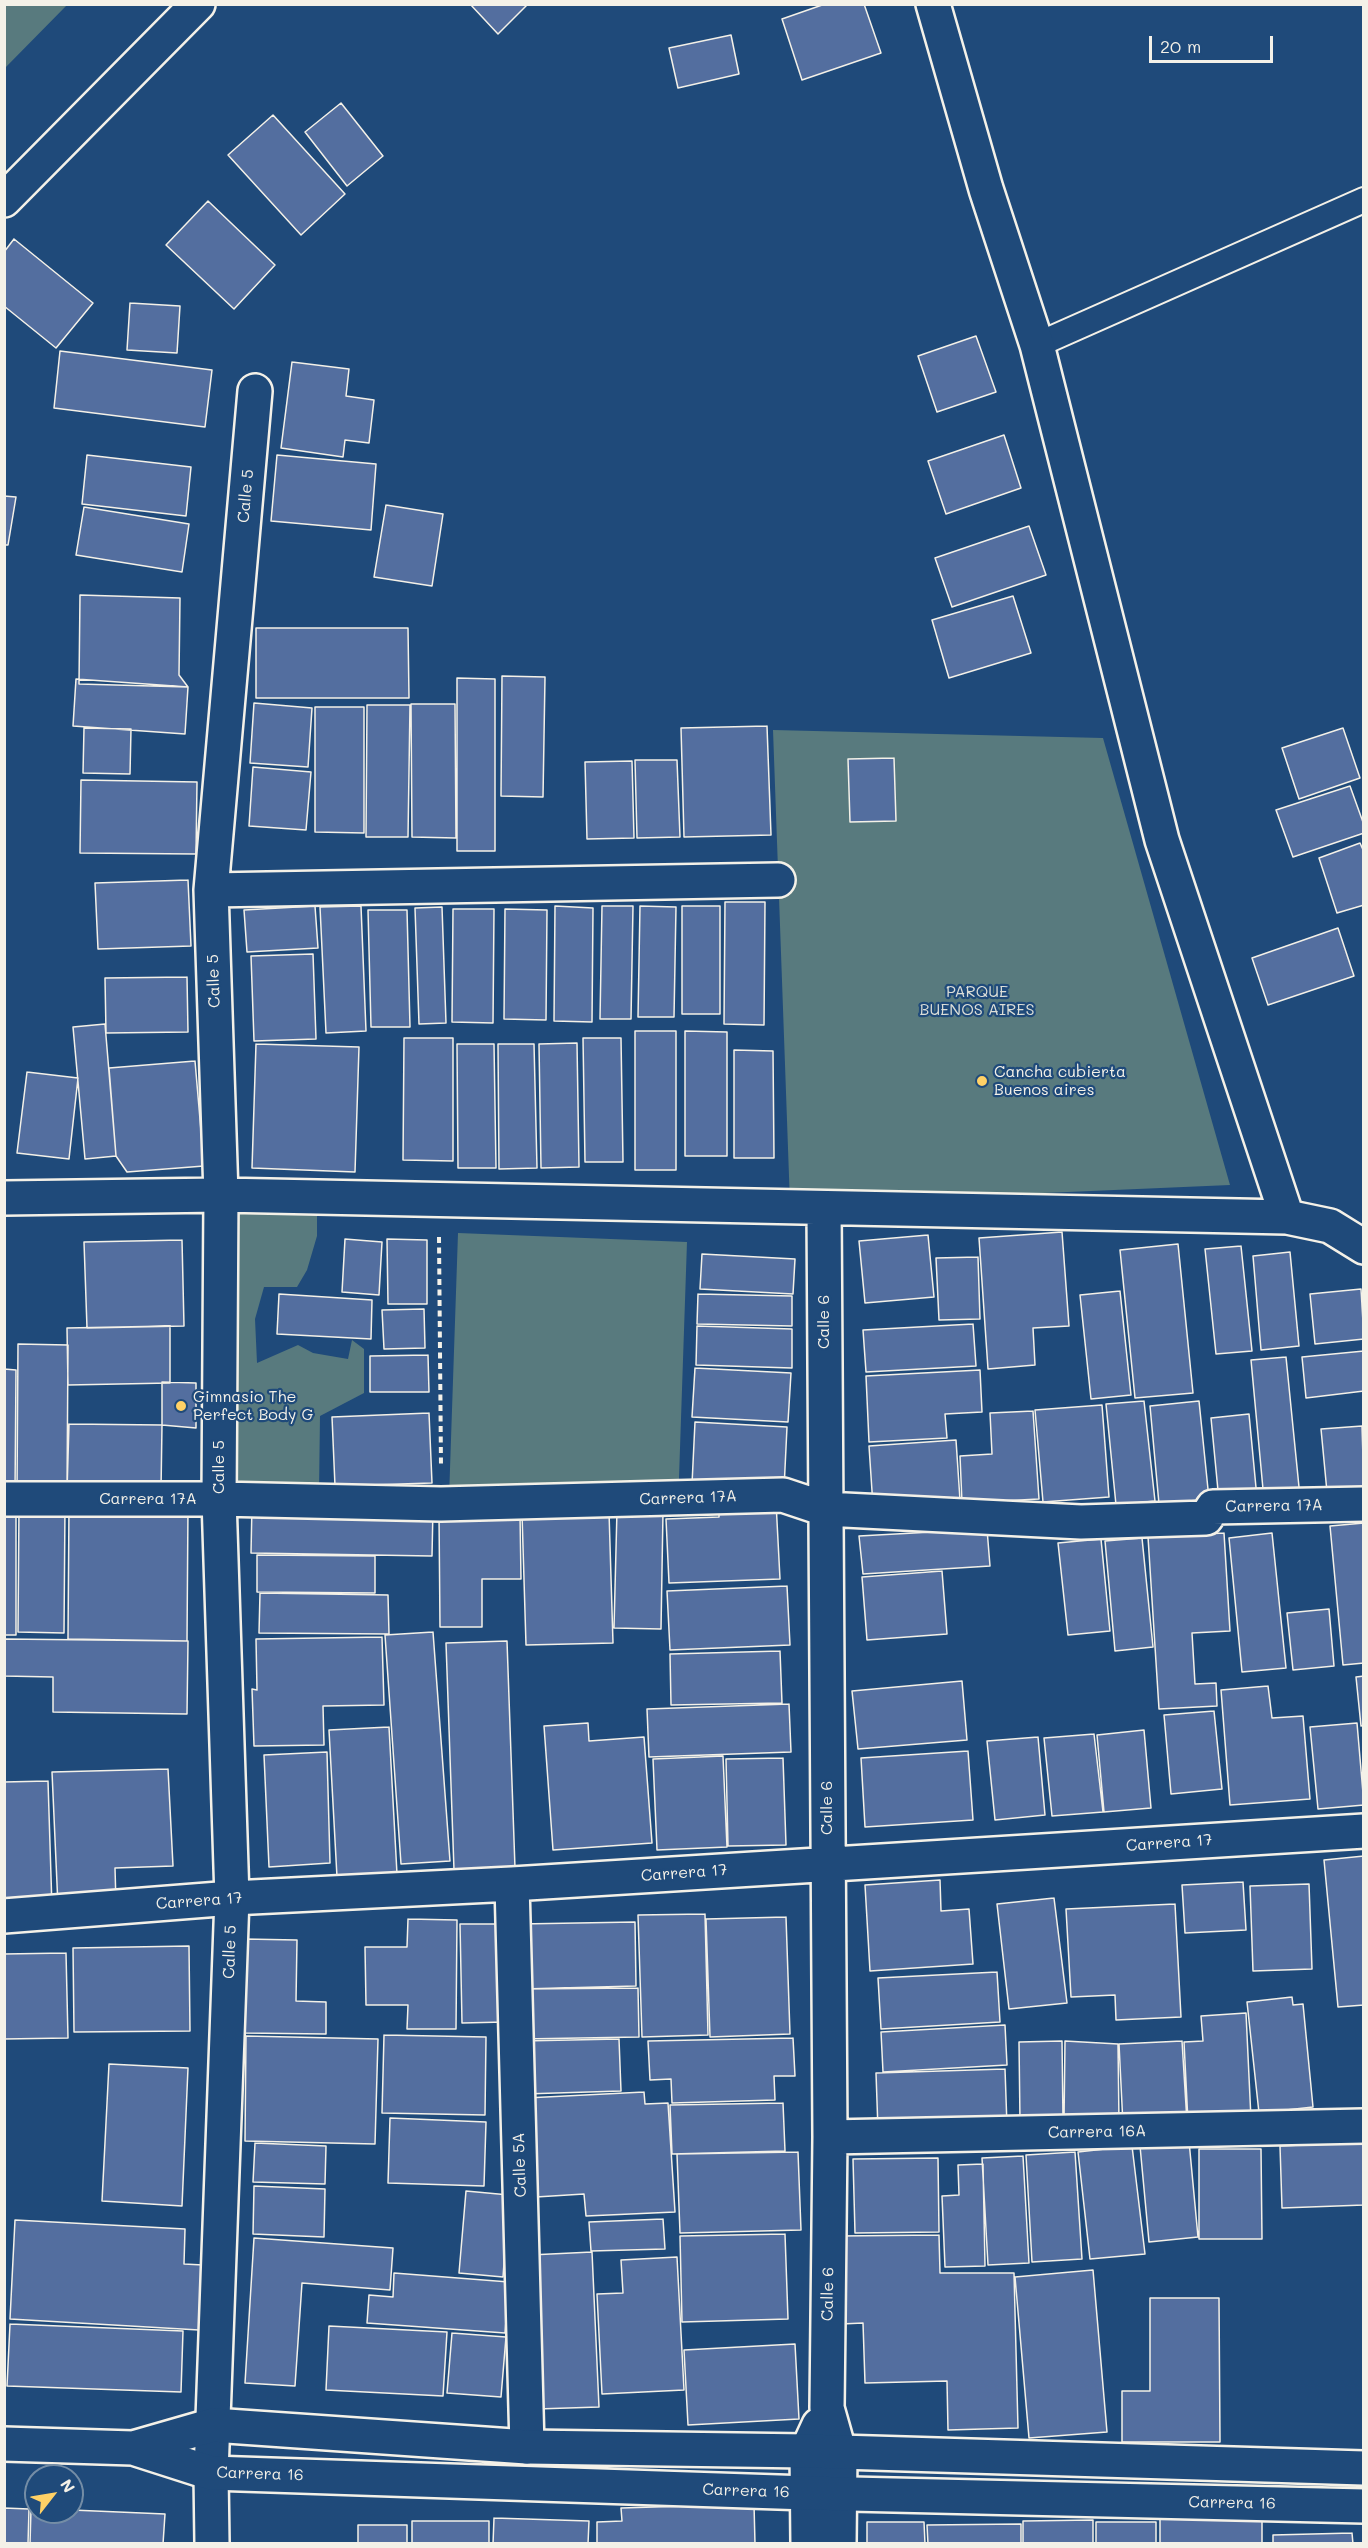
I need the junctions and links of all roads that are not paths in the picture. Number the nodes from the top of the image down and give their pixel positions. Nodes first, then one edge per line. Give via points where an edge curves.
1 (198, 4) edge
2 (933, 4) edge
3 (4, 200) edge
4 (1364, 200) edge
5 (1037, 345) junction
6 (255, 391) dead end
7 (778, 880) dead end
8 (211, 890) junction
9 (222, 1195) junction
10 (4, 1198) edge
11 (824, 1208) junction
12 (1287, 1217) junction
13 (1364, 1247) edge
14 (4, 1499) edge
15 (219, 1499) junction
16 (1364, 1504) edge
17 (825, 1509) junction
18 (1364, 1831) edge
19 (827, 1864) junction
20 (512, 1884) junction
21 (232, 1898) junction
22 (4, 1916) edge
23 (1364, 2126) edge
24 (830, 2137) junction
25 (827, 2408) junction
26 (213, 2425) junction
27 (4, 2444) edge
28 (527, 2447) junction
29 (133, 2448) junction
30 (807, 2451) junction
31 (840, 2454) junction
32 (1364, 2468) edge
33 (211, 2473) junction
34 (823, 2494) junction
35 (1364, 2506) edge
36 (212, 2544) edge
37 (808, 2544) edge
38 (839, 2544) edge

1 - 3 street
2 - 5 street via 986,189
4 - 5 lane
5 - 12 street via 1162,840
6 - 8 street, Calle 5
7 - 8 street
8 - 9 street, Calle 5
9 - 10 street
9 - 11 street
9 - 15 street, Calle 5
11 - 12 street
11 - 17 street, Calle 6
12 - 13 street via 1330,1226
14 - 15 street, Carrera 17A
15 - 17 street, Carrera 17A via 441,1504 783,1495
15 - 21 street, Calle 5
16 - 17 street, Carrera 17A via 1213,1507 1206,1518 1081,1522
17 - 19 street, Calle 6
18 - 19 street, Carrera 17
19 - 20 street, Carrera 17
19 - 24 street, Calle 6
20 - 21 street, Carrera 17
20 - 28 street, Calle 5A
21 - 22 street, Carrera 17
21 - 26 street, Calle 5
23 - 24 street, Carrera 16A
24 - 25 street, Calle 6
25 - 30 street, Calle 6
25 - 31 street, Calle 6
26 - 28 street, Carrera 16
26 - 29 street, Carrera 16
26 - 33 street, Calle 5
27 - 29 street, Carrera 16
28 - 30 street, Carrera 16
29 - 33 street, Carrera 16
30 - 31 street, Carrera 16
30 - 34 street, Calle 6
31 - 32 street, Carrera 16
31 - 34 street, Calle 6
33 - 34 street, Carrera 16
33 - 36 street, Calle 5
34 - 35 street, Carrera 16
34 - 37 street, Calle 6
34 - 38 street, Calle 6

